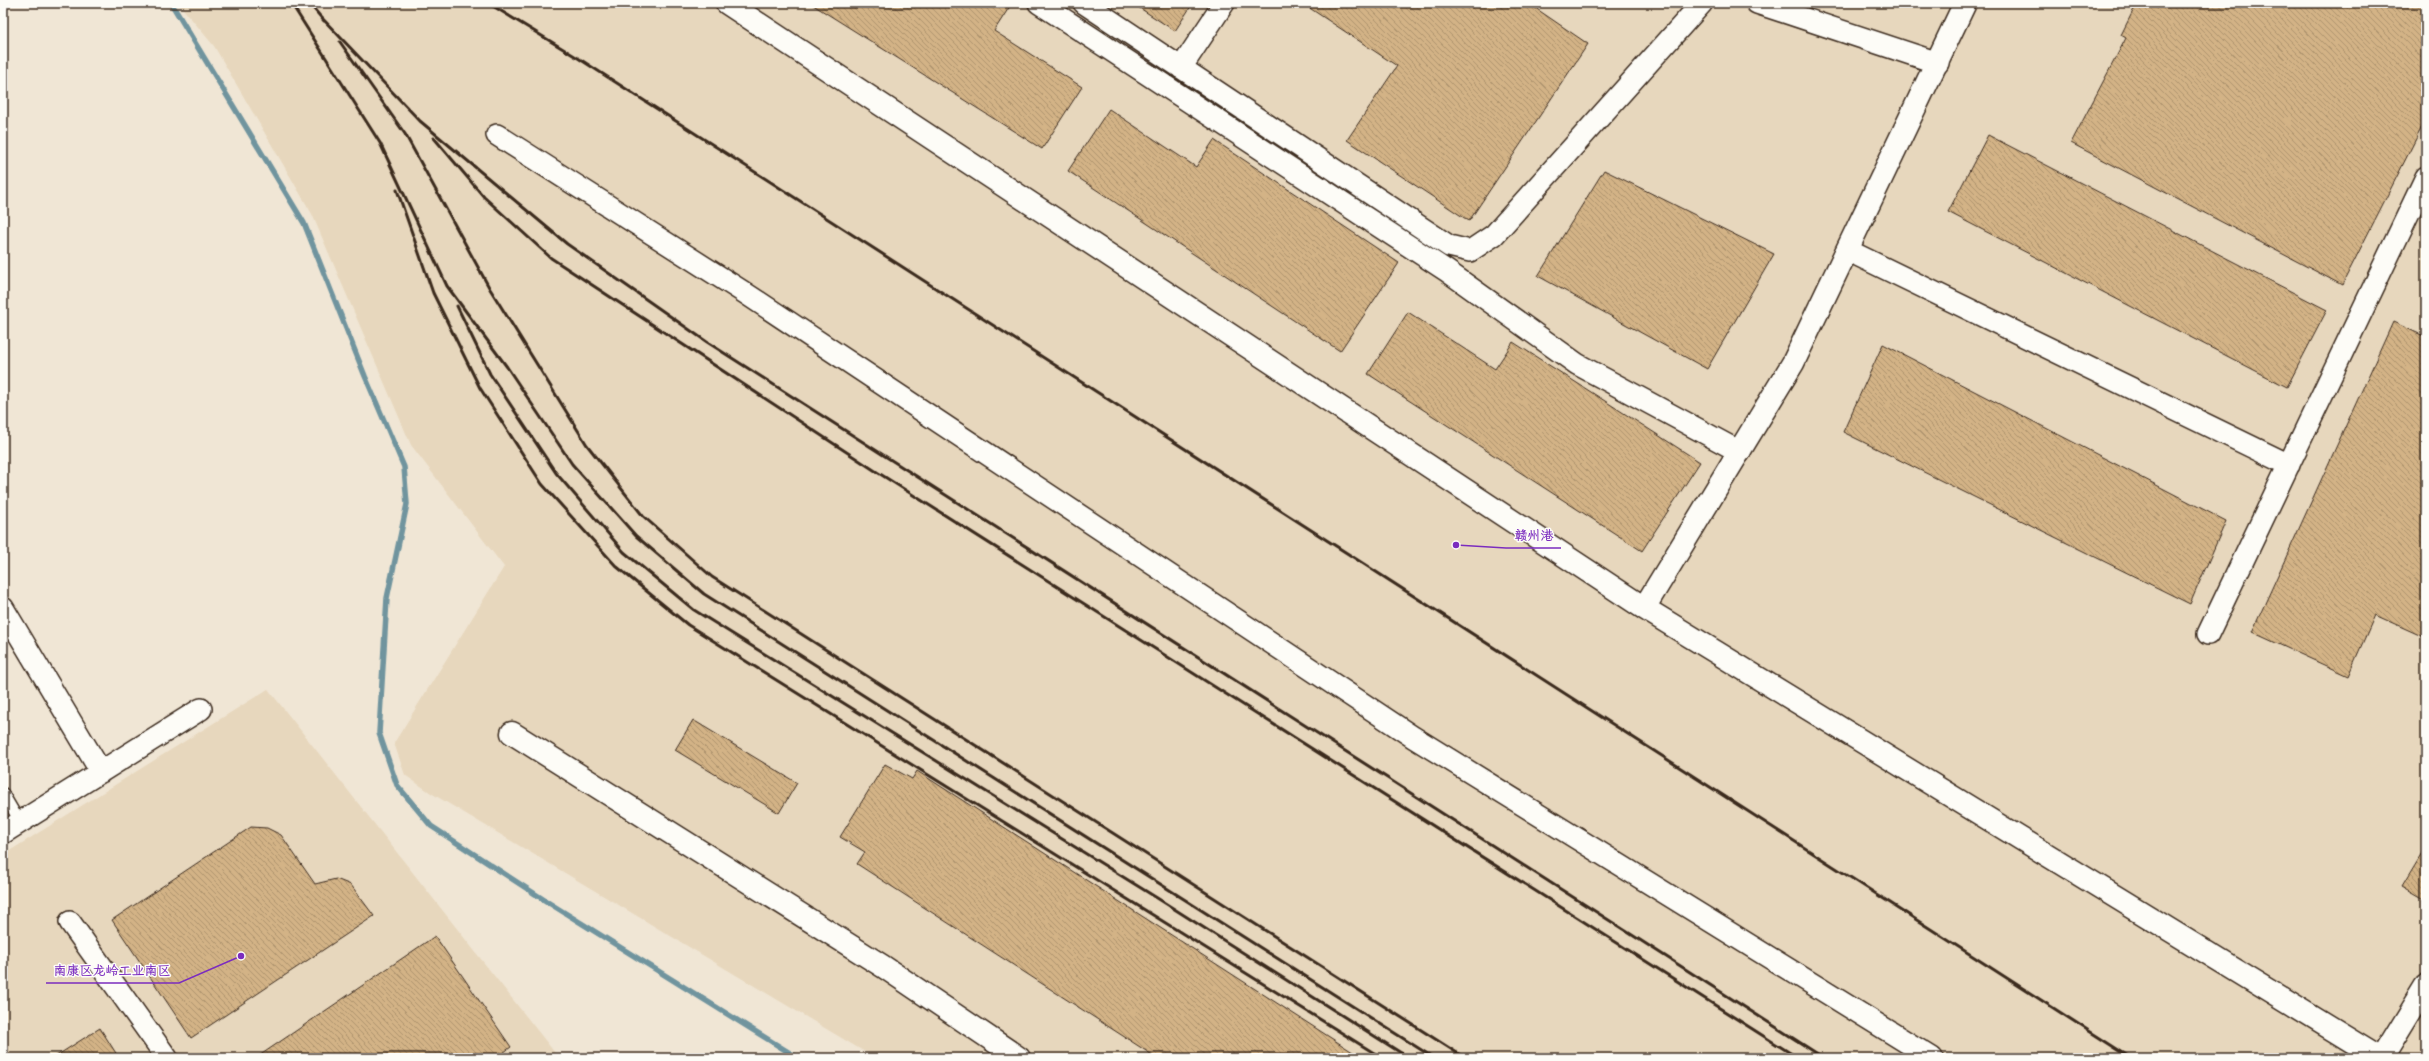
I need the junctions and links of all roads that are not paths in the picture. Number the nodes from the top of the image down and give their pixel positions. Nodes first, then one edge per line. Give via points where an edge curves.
1 (727, 3) edge
2 (1039, 3) edge
3 (1084, 3) edge
4 (1224, 3) edge
5 (1702, 3) edge
6 (1757, 3) edge
7 (1965, 3) edge
8 (1938, 62) junction
9 (1181, 68) junction
10 (497, 135) dead end
11 (2426, 177) edge
12 (1848, 250) junction
13 (1740, 452) junction
14 (2289, 465) junction
15 (3, 608) edge
16 (1644, 608) junction
17 (2208, 634) dead end
18 (201, 709) dead end
19 (512, 733) dead end
20 (101, 772) junction
21 (3, 793) edge
22 (20, 822) junction
23 (3, 833) edge
24 (70, 922) dead end
25 (2426, 986) edge
26 (167, 1058) edge
27 (1019, 1058) edge
28 (1932, 1058) edge
29 (2380, 1058) edge

1 - 16 street
2 - 13 street via 1447,271 1577,364
3 - 9 street
4 - 9 street
5 - 9 street via 1494,235 1470,251 1449,246
6 - 8 street
7 - 8 street
8 - 12 street
10 - 28 street via 745,293 1413,737
11 - 14 street
12 - 13 street via 1793,363
12 - 14 street
13 - 16 street
14 - 17 street
15 - 20 street
16 - 29 street
18 - 20 street
19 - 27 street via 877,963
20 - 22 street
21 - 22 lane
22 - 23 street
24 - 26 street
25 - 29 street

